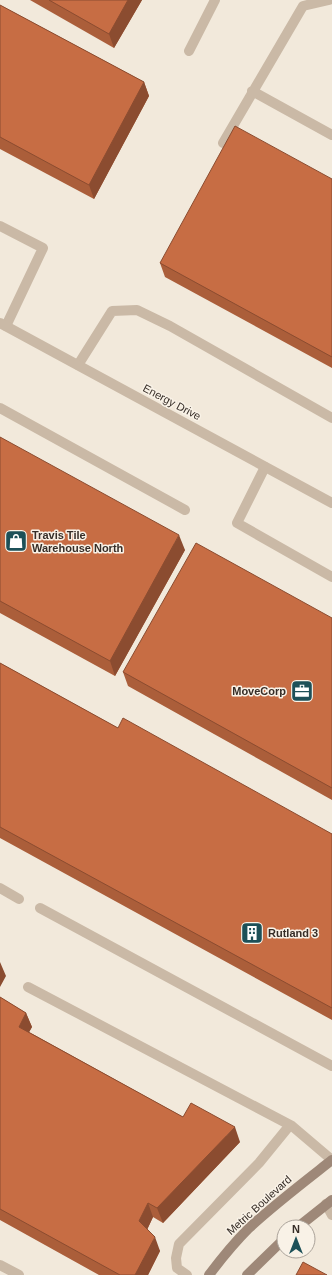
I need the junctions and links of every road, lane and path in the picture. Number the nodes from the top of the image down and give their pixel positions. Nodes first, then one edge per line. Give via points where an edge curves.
1 (216, 0) edge
2 (329, 0) edge
3 (189, 51) dead end
4 (252, 91) junction
5 (332, 135) edge
6 (223, 143) dead end
7 (0, 226) edge
8 (3, 325) edge
9 (78, 365) junction
10 (0, 408) edge
11 (332, 418) edge
12 (265, 467) junction
13 (332, 503) edge
14 (184, 510) dead end
15 (332, 577) edge
16 (0, 888) edge
17 (18, 899) dead end
18 (40, 908) dead end
19 (28, 987) dead end
20 (332, 1066) edge
21 (290, 1125) junction
22 (332, 1160) edge
23 (329, 1202) edge
24 (332, 1215) edge
25 (308, 1219) edge
26 (276, 1247) edge
27 (0, 1265) edge
28 (19, 1275) edge
29 (187, 1275) edge
30 (209, 1275) edge
31 (246, 1275) edge

1 - 3 street
2 - 4 street via 303,6
4 - 5 street
4 - 6 street
7 - 8 street via 43,248
8 - 9 street, Energy Drive
9 - 11 street via 112,311 137,310
9 - 12 street, Energy Drive
10 - 14 street
12 - 13 street, Energy Drive
12 - 15 street via 237,523
16 - 17 street
18 - 20 street
19 - 21 street
21 - 22 street
21 - 29 street via 259,1163 179,1244 177,1268
22 - 30 main road, Metric Boulevard via 248,1228
23 - 24 street
23 - 25 main road
26 - 31 main road
27 - 28 street

